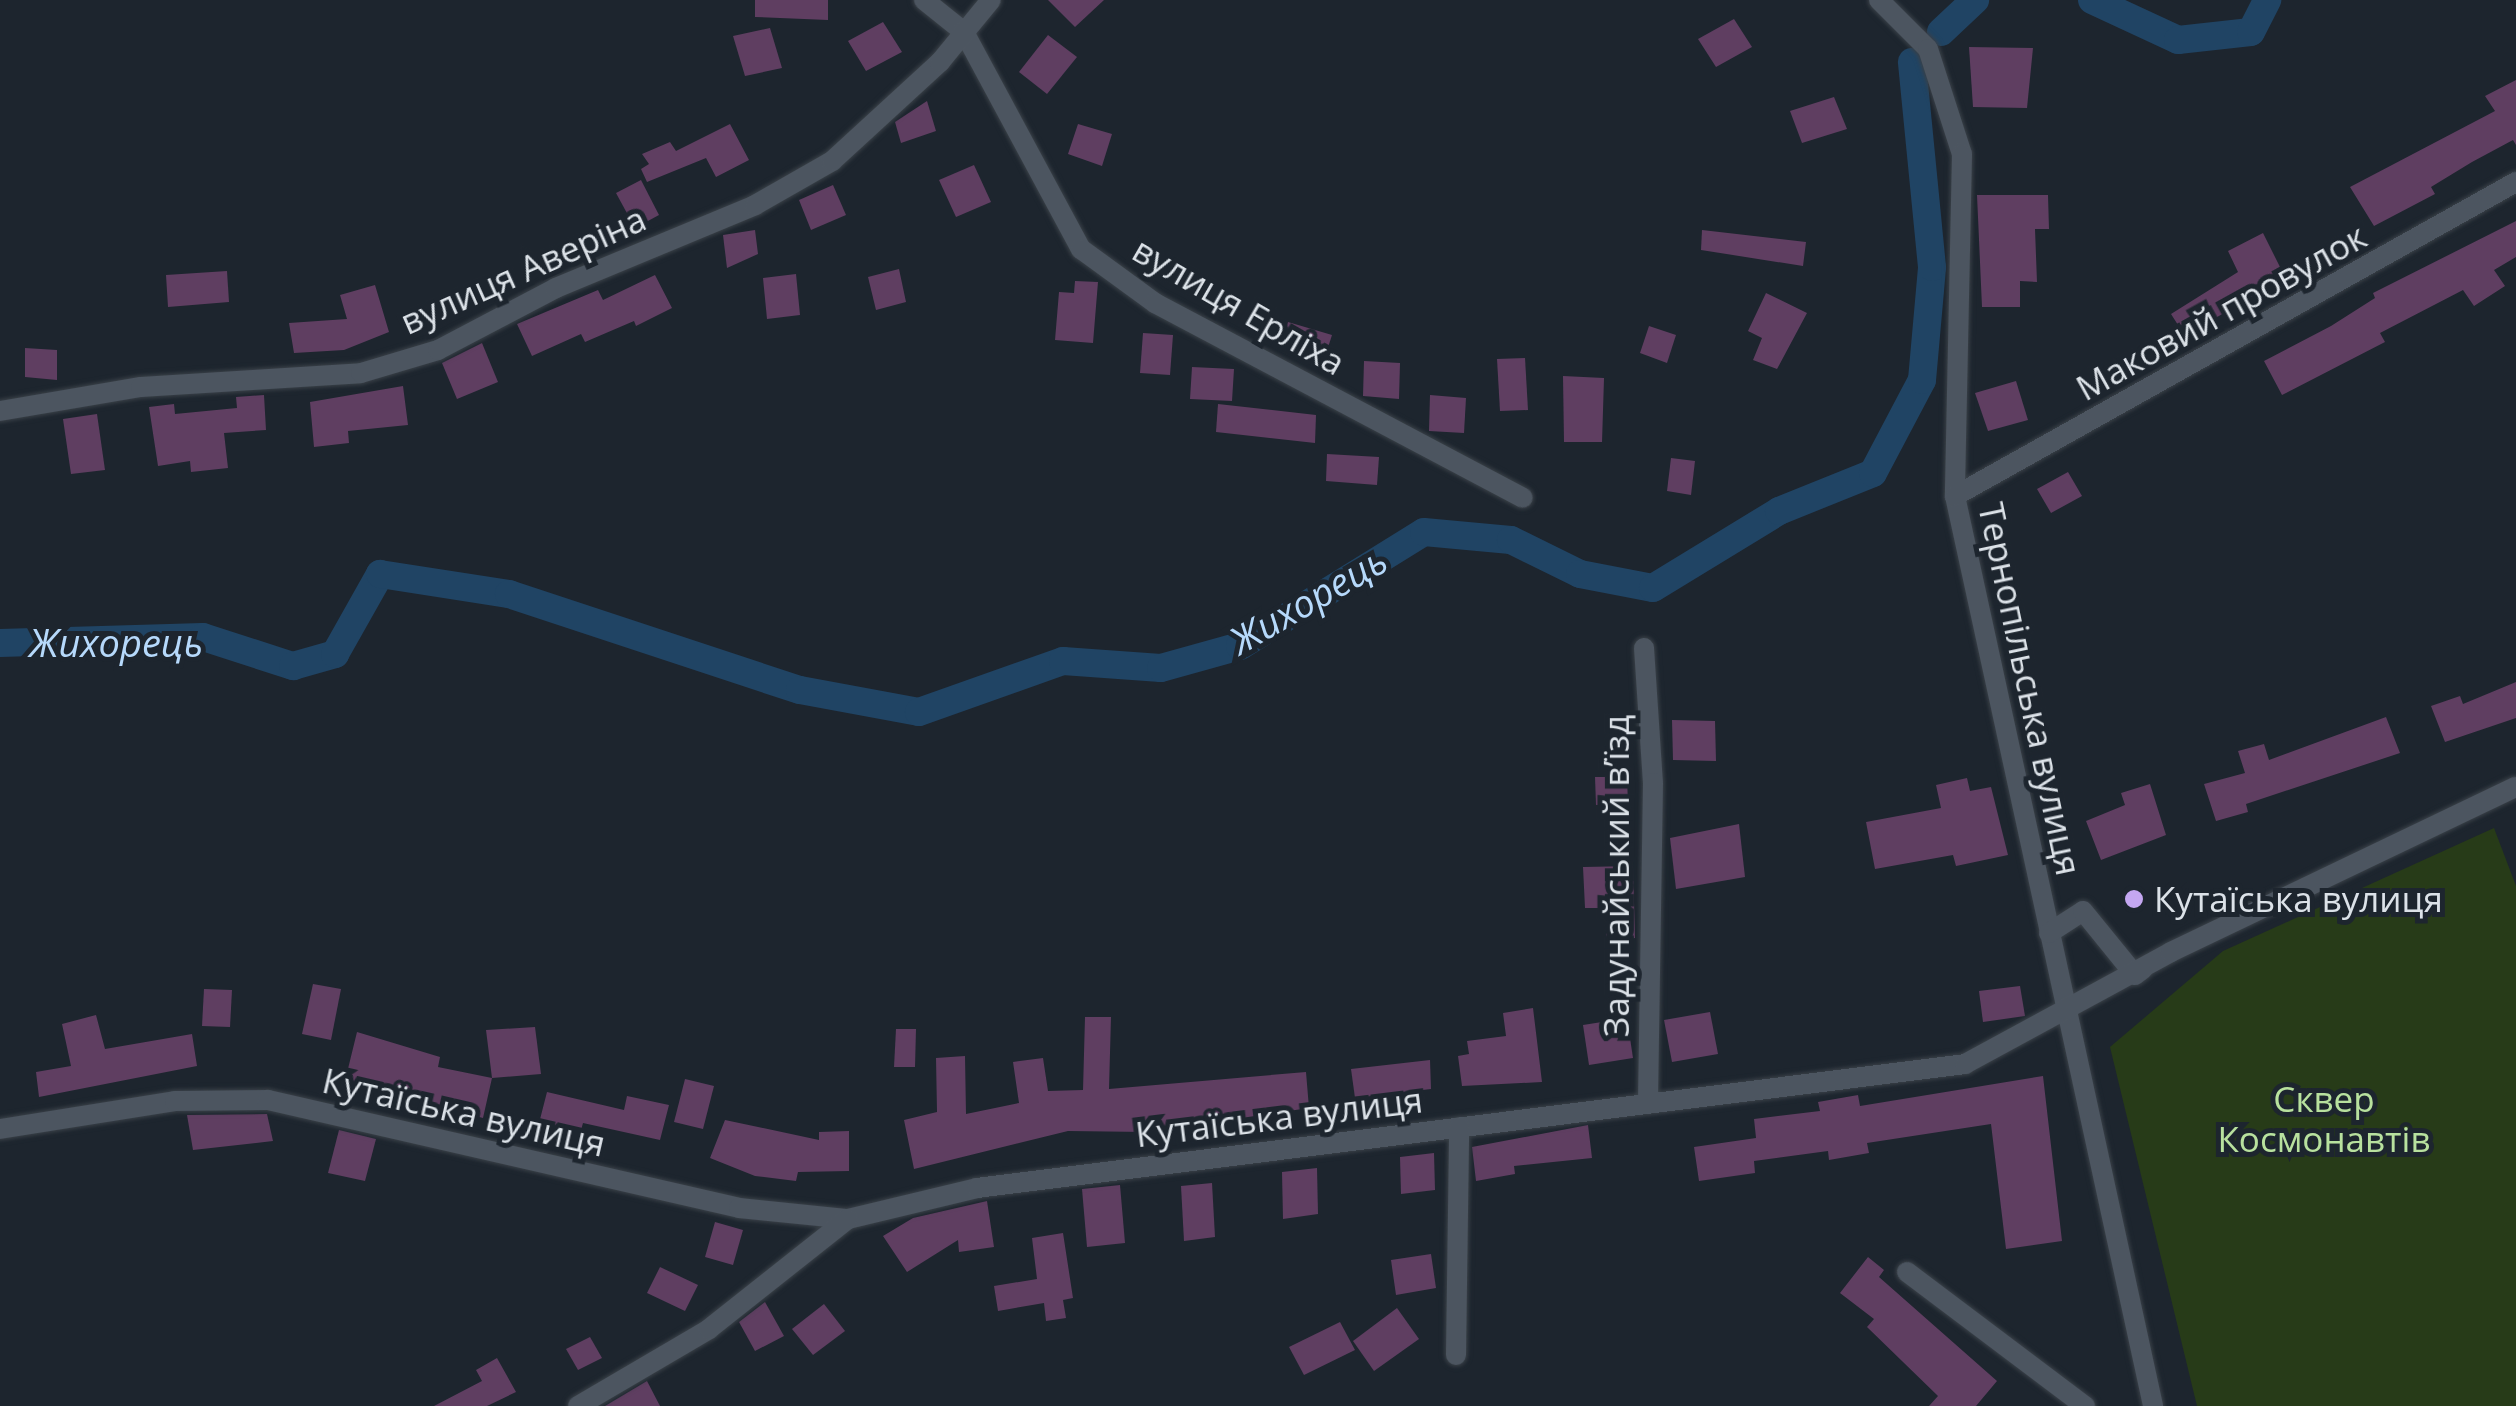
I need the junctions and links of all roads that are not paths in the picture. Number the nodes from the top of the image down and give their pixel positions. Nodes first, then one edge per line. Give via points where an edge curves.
1 (924, 0) edge
2 (991, 0) edge
3 (1879, 0) edge
4 (964, 32) junction
5 (2516, 182) edge
6 (0, 412) edge
7 (1956, 496) junction
8 (1523, 498) dead end
9 (1644, 648) dead end
10 (2516, 787) edge
11 (2049, 933) junction
12 (2156, 961) junction
13 (2066, 1012) junction
14 (1648, 1104) junction
15 (1459, 1128) junction
16 (0, 1129) edge
17 (848, 1220) junction
18 (1907, 1272) dead end
19 (1456, 1355) dead end
20 (578, 1406) edge
21 (2085, 1406) edge
22 (2153, 1406) edge

1 - 4 street, вулиця Ерліха
2 - 4 street, вулиця Аверіна
3 - 7 street, Тернопільська вулиця via 1928,49 1962,154
4 - 6 street, вулиця Аверіна via 832,161 754,205 556,288 438,350 361,373 141,387
4 - 8 street, вулиця Ерліха via 1081,249 1155,303
5 - 7 street, Маковий провулок
7 - 11 street, Тернопільська вулиця
9 - 14 street, Задунайський в’їзд via 1653,783
10 - 12 street, Кутаїська вулиця
11 - 12 street via 2083,910 2136,974
11 - 13 street, Тернопільська вулиця
12 - 13 street, Кутаїська вулиця
13 - 14 street, Кутаїська вулиця via 1965,1064
13 - 22 street, Тернопільська вулиця
14 - 15 street, Кутаїська вулиця
15 - 17 street, Кутаїська вулиця via 977,1188
15 - 19 street
16 - 17 street, Кутаїська вулиця via 175,1101 268,1100 739,1208
17 - 20 street via 709,1329
18 - 21 street

